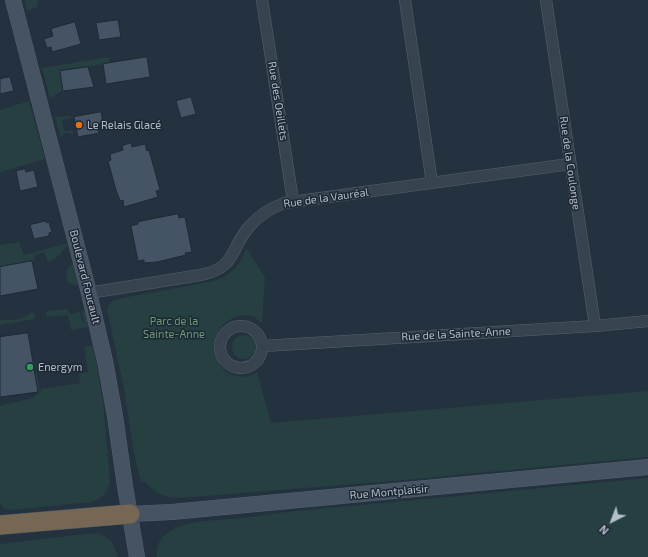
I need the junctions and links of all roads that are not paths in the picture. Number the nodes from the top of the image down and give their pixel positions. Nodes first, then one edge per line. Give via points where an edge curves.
1 (13, 0) edge
2 (262, 0) edge
3 (405, 0) edge
4 (546, 0) edge
5 (570, 164) junction
6 (432, 183) junction
7 (293, 201) junction
8 (89, 293) junction
9 (648, 321) edge
10 (595, 326) junction
11 (263, 346) dead end
12 (648, 467) edge
13 (130, 514) junction
14 (0, 525) edge
15 (137, 557) edge

1 - 8 street, Boulevard Foucault
2 - 7 street, Rue des Oeillets
3 - 6 street
4 - 5 street, Rue de la Coulonge
5 - 6 street, Rue de la Vauréal
5 - 10 street, Rue de la Coulonge
6 - 7 street, Rue de la Vauréal
7 - 8 street, Rue de la Vauréal via 278,205 257,219 246,231 233,256 216,271
8 - 13 street, Boulevard Foucault via 111,392
9 - 10 street, Rue de la Sainte-Anne
10 - 11 street, Rue de la Sainte-Anne
12 - 13 street, Rue Montplaisir
13 - 14 highway
13 - 15 street, Boulevard Foucault

